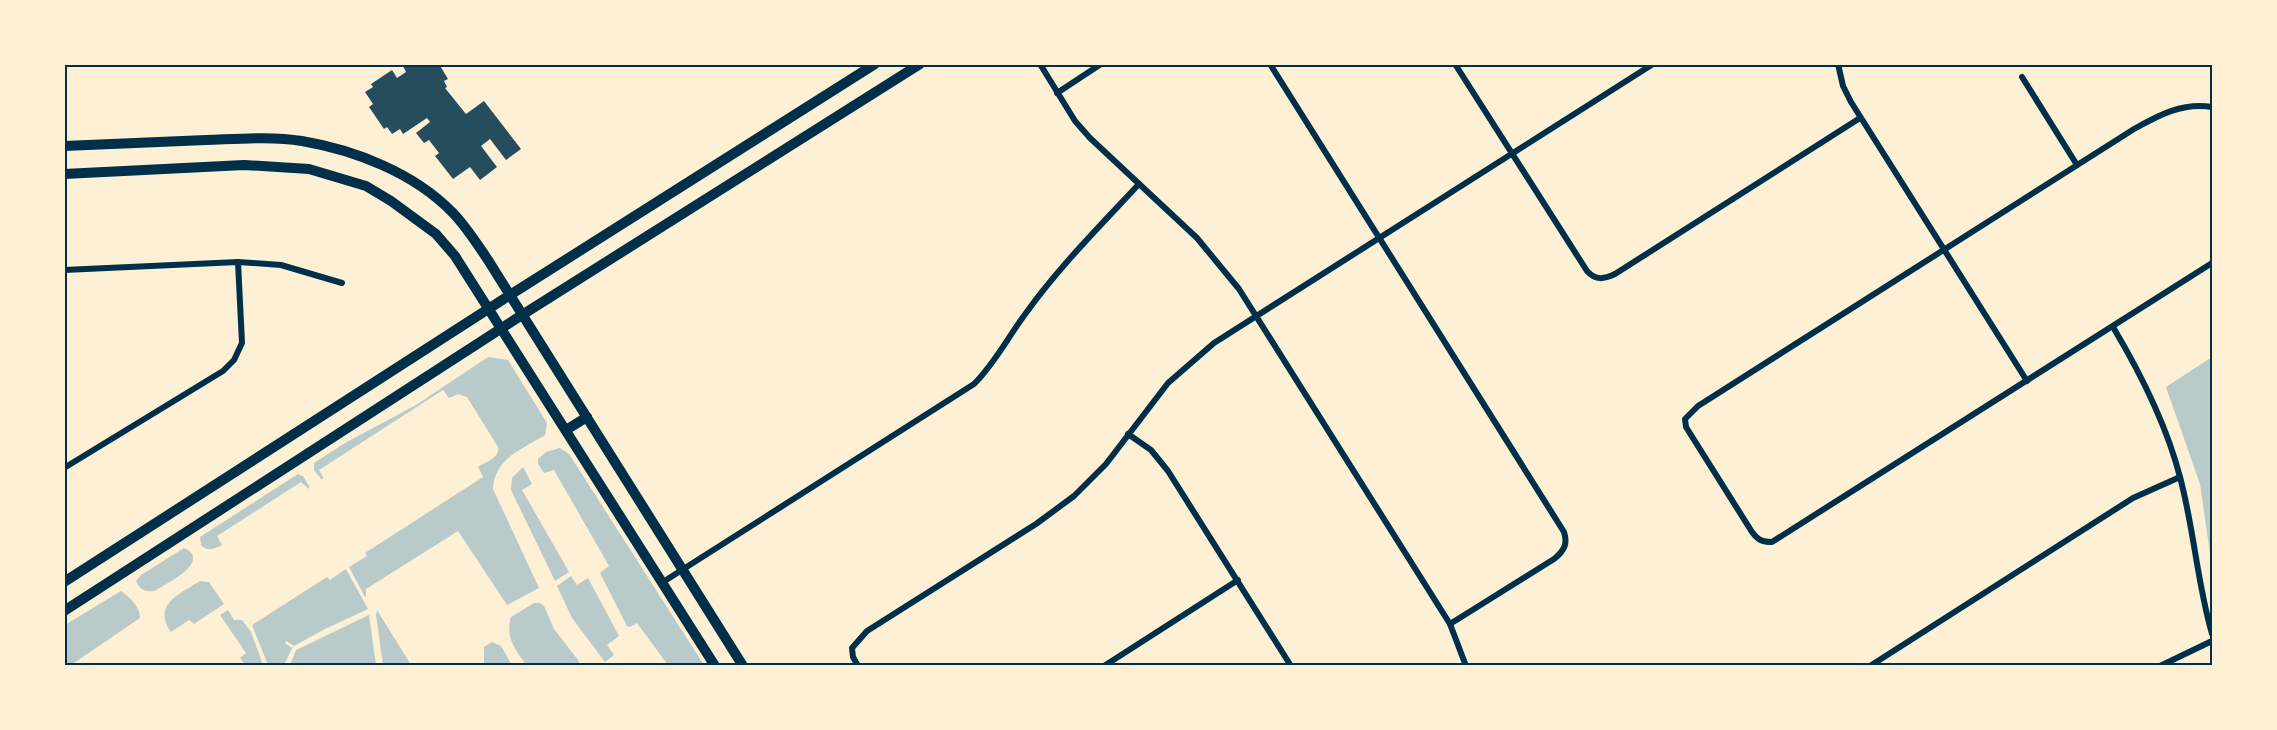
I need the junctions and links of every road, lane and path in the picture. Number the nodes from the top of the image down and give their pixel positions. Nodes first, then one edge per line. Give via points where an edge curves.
1 (875, 64) edge
2 (920, 64) edge
3 (1040, 64) edge
4 (1101, 64) edge
5 (1270, 64) edge
6 (1455, 64) edge
7 (1653, 64) edge
8 (1838, 64) edge
9 (1643, 67) edge
10 (2022, 77) dead end
11 (1057, 93) junction
12 (2212, 107) edge
13 (1860, 118) junction
14 (64, 146) edge
15 (1512, 154) junction
16 (2078, 165) junction
17 (64, 174) edge
18 (1139, 184) junction
19 (1379, 238) junction
20 (1943, 249) junction
21 (238, 262) junction
22 (2212, 263) edge
23 (64, 270) edge
24 (342, 283) dead end
25 (510, 295) junction
26 (490, 308) junction
27 (522, 315) junction
28 (1256, 316) junction
29 (502, 327) junction
30 (2113, 327) junction
31 (2027, 381) junction
32 (587, 417) junction
33 (566, 430) junction
34 (1128, 434) junction
35 (64, 468) edge
36 (2181, 477) junction
37 (683, 570) junction
38 (1238, 580) junction
39 (64, 582) edge
40 (663, 582) junction
41 (64, 610) edge
42 (1450, 624) junction
43 (2212, 634) edge
44 (2212, 641) edge
45 (715, 666) edge
46 (743, 666) edge
47 (858, 666) edge
48 (1104, 666) edge
49 (1291, 666) edge
50 (1466, 666) edge
51 (1870, 666) edge
52 (2160, 666) edge

1 - 25 main road
2 - 27 main road
3 - 11 street
4 - 11 street
5 - 19 street
6 - 15 street
7 - 9 street
8 - 13 street via 1843,86
9 - 15 street
10 - 16 street
11 - 18 street via 1090,138
12 - 16 street via 2182,107 2159,116
13 - 15 street via 1615,274 1599,279 1587,271
13 - 20 street
14 - 25 main road via 247,138 301,141 380,164 447,207 473,238
15 - 19 street
16 - 20 street
17 - 26 main road via 244,165 309,169 366,186 436,234
18 - 28 street via 1209,251
18 - 37 street via 1063,266 974,384
19 - 28 street
19 - 42 street via 1567,539 1554,559
20 - 31 street
20 - 31 street via 1698,406 1685,419 1689,435 1752,532 1763,542 1772,542
21 - 23 street
21 - 24 street via 281,265
21 - 35 street via 242,343 234,360 224,371
22 - 30 street
25 - 26 main road
25 - 27 main road
26 - 29 main road
26 - 39 main road
27 - 29 main road
27 - 32 main road
28 - 34 street via 1214,343 1168,383
28 - 42 street
29 - 33 main road
29 - 41 main road
30 - 31 street
30 - 36 street via 2154,402
32 - 33 main road
32 - 37 main road
33 - 40 main road
34 - 38 street via 1151,450 1168,471
34 - 47 street via 1098,472 1068,501 867,631 852,648
36 - 43 street via 2202,599
36 - 51 street via 2133,498
37 - 40 street
37 - 46 main road
38 - 48 street
38 - 49 street
40 - 45 main road
42 - 50 street
44 - 52 street

